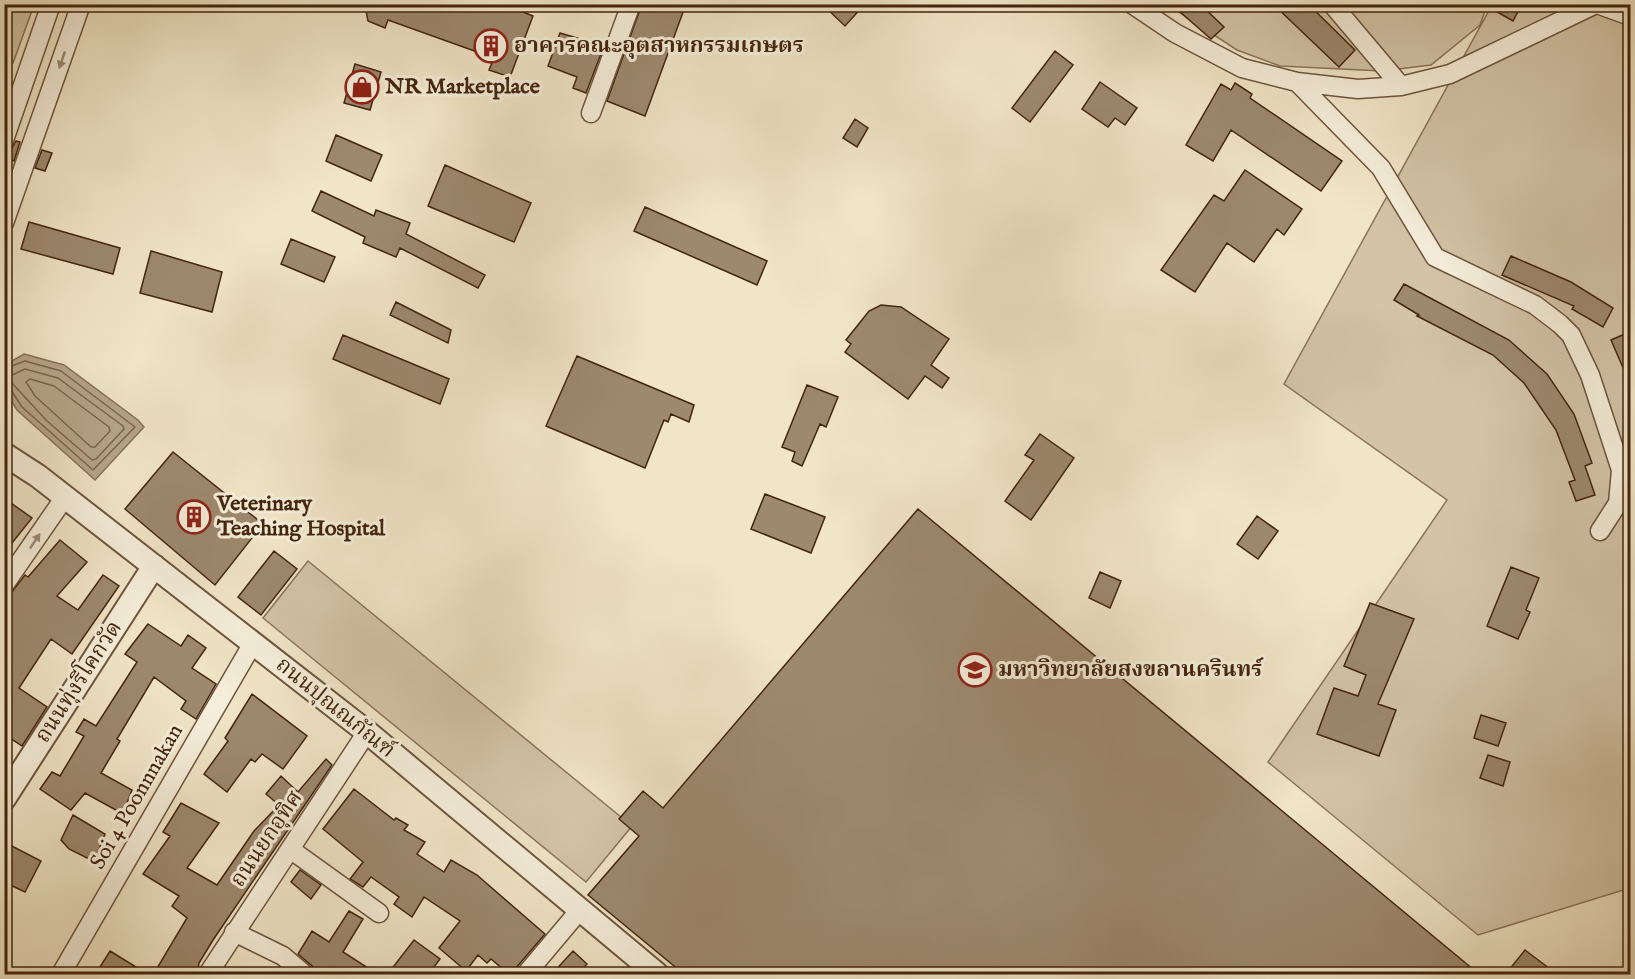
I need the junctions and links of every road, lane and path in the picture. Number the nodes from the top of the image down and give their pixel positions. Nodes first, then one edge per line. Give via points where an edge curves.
1 (51, 4) edge
2 (81, 4) edge
3 (631, 4) edge
4 (1132, 4) edge
5 (1332, 4) edge
6 (1597, 4) edge
7 (1630, 16) edge
8 (1297, 82) junction
9 (1401, 86) junction
10 (591, 113) dead end
11 (4, 140) edge
12 (4, 223) edge
13 (4, 454) edge
14 (65, 497) junction
15 (1600, 531) dead end
16 (154, 566) junction
17 (4, 585) edge
18 (253, 643) junction
19 (367, 732) junction
20 (7, 789) edge
21 (290, 849) junction
22 (579, 911) junction
23 (379, 913) dead end
24 (234, 932) junction
25 (62, 975) edge
26 (208, 975) edge
27 (303, 975) edge
28 (526, 975) edge
29 (657, 975) edge

1 - 11 street
2 -> 12 street
3 - 10 street
4 - 8 street via 1215,56 1242,68
5 - 9 street
6 - 7 street
6 - 9 street via 1450,74
8 - 9 street via 1358,89
8 - 15 street via 1381,168 1435,257 1535,305 1571,335 1590,375 1621,470 1618,502
13 - 14 street, ถนนปุณณกัณฑ์
14 - 16 street, ถนนปุณณกัณฑ์
17 -> 14 street
16 - 18 street, ถนนปุณณกัณฑ์
16 - 20 street, ถนนทุ่งรีโคกวัด
18 - 19 street, ถนนปุณณกัณฑ์
18 - 25 street, Soi 4 Poonnnakan
19 - 21 street, ถนนยกอุทิศ
19 - 22 street, ถนนปุณณกัณฑ์
21 - 23 street
21 - 24 street, ถนนยกอุทิศ
22 - 28 street
22 - 29 street, ถนนปุณณกัณฑ์
24 - 26 street, ถนนยกอุทิศ
24 - 27 street via 283,956

